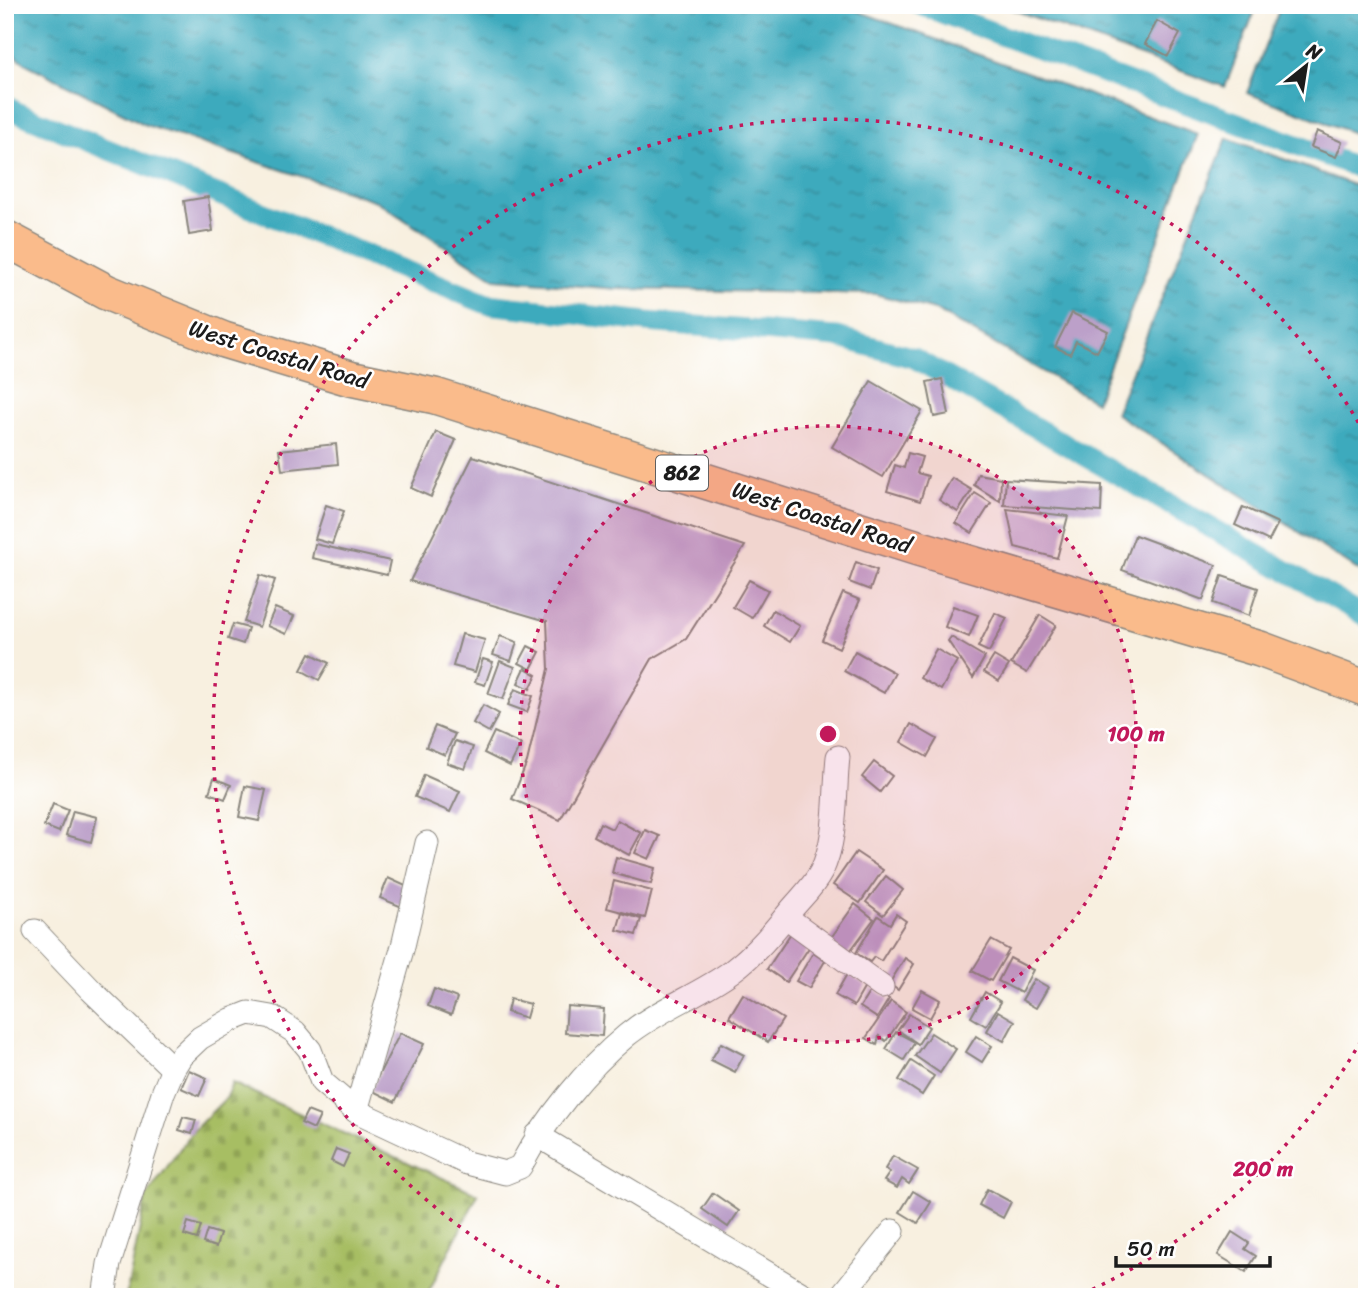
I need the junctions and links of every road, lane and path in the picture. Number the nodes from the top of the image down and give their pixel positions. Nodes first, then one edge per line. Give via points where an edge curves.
1 (5, 238) edge
2 (1367, 689) edge
3 (838, 757) dead end
4 (427, 843) dead end
5 (786, 917) junction
6 (35, 931) dead end
7 (882, 987) dead end
8 (173, 1069) junction
9 (356, 1111) junction
10 (537, 1135) junction
11 (893, 1231) dead end
12 (104, 1297) edge
13 (807, 1297) edge
14 (840, 1297) edge

1 - 2 main road, West Coastal Road / 862 via 106,292 224,340 350,378 435,396 918,548 1260,649
3 - 5 street via 828,852 821,872
4 - 9 street
5 - 7 street
5 - 10 street via 731,971 627,1035
6 - 8 street
8 - 9 street via 200,1038 231,1020 249,1013 272,1017 295,1032 310,1050 322,1082
8 - 12 street via 109,1264
9 - 10 street via 467,1163 505,1173 520,1167
10 - 13 street
11 - 14 street

